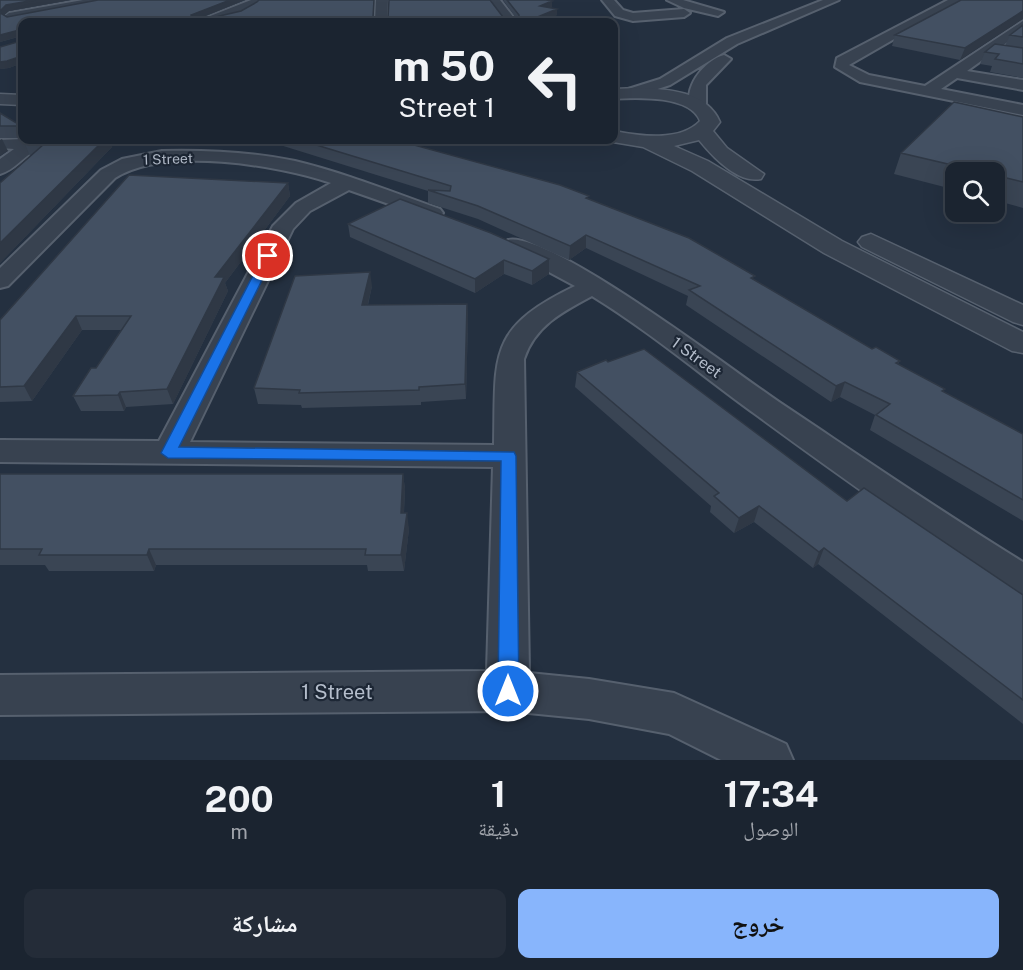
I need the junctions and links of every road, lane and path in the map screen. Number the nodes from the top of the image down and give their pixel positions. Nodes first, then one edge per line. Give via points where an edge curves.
1 (102, 0) edge
2 (257, 0) edge
3 (382, 0) edge
4 (494, 0) edge
5 (608, 0) edge
6 (673, 0) edge
7 (833, 0) edge
8 (956, 0) edge
9 (718, 12) dead end
10 (684, 13) dead end
11 (5, 17) edge
12 (215, 18) edge
13 (381, 18) edge
14 (508, 18) edge
15 (18, 27) edge
16 (1021, 27) edge
17 (763, 30) junction
18 (987, 50) junction
19 (1005, 52) edge
20 (954, 73) junction
21 (1023, 86) edge
22 (928, 91) junction
23 (622, 93) edge
24 (0, 98) edge
25 (18, 98) edge
26 (1023, 110) edge
27 (700, 118) junction
28 (618, 137) edge
29 (647, 141) junction
30 (23, 144) edge
31 (3, 157) edge
32 (345, 184) junction
33 (459, 222) edge
34 (490, 234) edge
35 (0, 281) edge
36 (594, 286) junction
37 (1023, 316) edge
38 (1023, 344) edge
39 (0, 451) edge
40 (168, 453) junction
41 (509, 456) junction
42 (1023, 581) edge
43 (508, 691) junction
44 (0, 694) edge
45 (770, 760) edge

1 - 11 street
2 - 12 street via 245,9
3 - 13 street
4 - 14 street
5 - 10 street via 619,13 633,17
6 - 9 street
7 - 17 street
8 - 22 street via 842,61 850,73 865,79
11 - 15 street
16 - 18 street
17 - 23 street via 720,47 674,78
17 - 27 street via 703,79 695,94
18 - 19 street
18 - 20 street
20 - 21 street
20 - 22 street
22 - 26 street
23 - 27 street via 666,95
24 - 25 street
27 - 29 street via 674,140
27 - 37 street via 729,159 828,219
28 - 29 street
29 - 38 street via 700,166 833,247
30 - 31 street
32 - 33 street, 1 Street
32 - 35 street, 1 Street via 291,166 257,160 158,156 128,162 101,181
32 - 40 street via 303,207 284,226
34 - 36 street, 1 Street
36 - 41 street via 534,319 514,344 510,359
36 - 42 street, 1 Street via 921,515
39 - 40 street
40 - 41 street
41 - 43 street
43 - 44 street, 1 Street
43 - 45 street, 1 Street via 590,699 674,714

